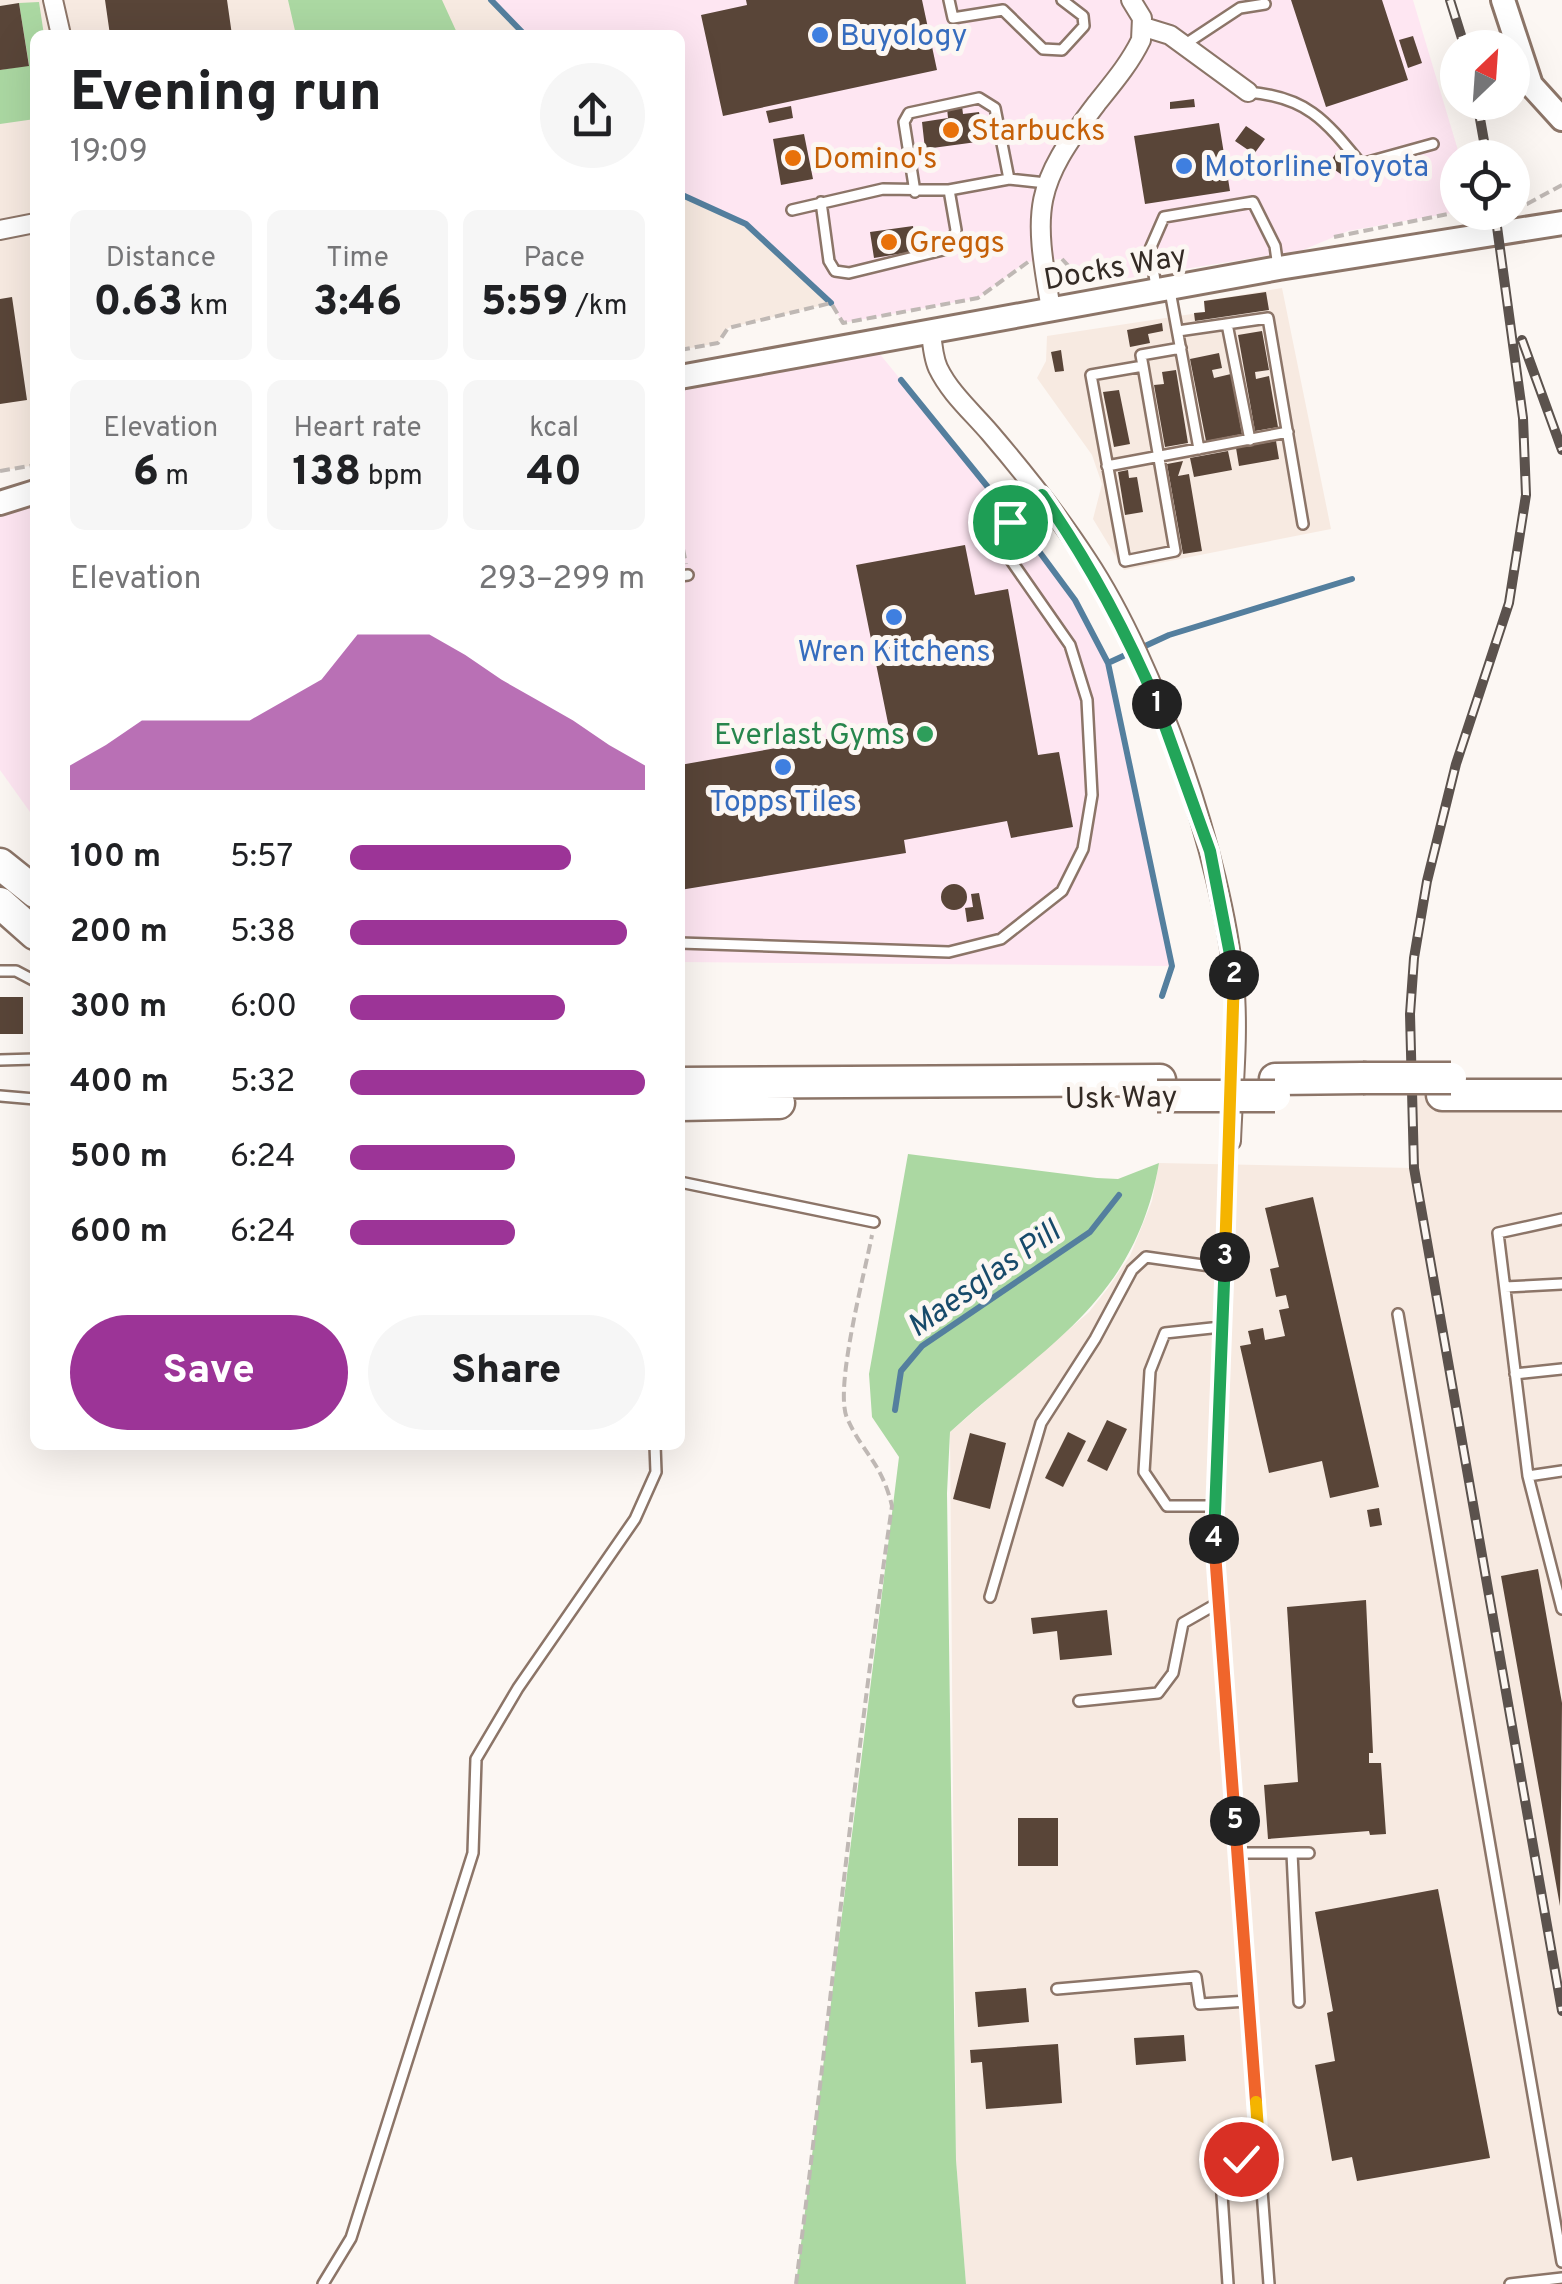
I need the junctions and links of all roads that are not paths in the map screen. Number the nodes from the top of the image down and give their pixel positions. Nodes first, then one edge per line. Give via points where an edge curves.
1 (54, 0) edge
2 (949, 0) edge
3 (1062, 0) edge
4 (1131, 0) edge
5 (1503, 0) edge
6 (1265, 4) dead end
7 (1144, 27) junction
8 (60, 30) edge
9 (1184, 45) junction
10 (1248, 92) joint
11 (1562, 120) edge
12 (1433, 144) dead end
13 (1008, 179) junction
14 (1046, 183) junction
15 (948, 190) junction
16 (914, 192) junction
17 (821, 202) junction
18 (792, 210) dead end
19 (1562, 223) edge
20 (30, 224) edge
21 (0, 230) edge
22 (1279, 268) junction
23 (1163, 289) junction
24 (1051, 309) junction
25 (1228, 324) junction
26 (930, 331) junction
27 (1178, 331) junction
28 (1181, 348) junction
29 (1144, 366) junction
30 (685, 376) edge
31 (1288, 432) junction
32 (1250, 440) junction
33 (1199, 449) junction
34 (1159, 456) junction
35 (1107, 466) junction
36 (30, 494) edge
37 (1042, 495) junction
38 (0, 503) edge
39 (1304, 524) dead end
40 (0, 864) edge
41 (30, 888) edge
42 (0, 903) edge
43 (30, 930) edge
44 (685, 943) edge
45 (0, 971) edge
46 (30, 978) edge
47 (30, 1059) edge
48 (0, 1060) edge
49 (1562, 1077) edge
50 (685, 1083) edge
51 (1446, 1086) junction
52 (1158, 1088) junction
53 (1562, 1095) edge
54 (0, 1096) edge
55 (30, 1099) edge
56 (685, 1104) edge
57 (1231, 1141) joint
58 (685, 1183) edge
59 (1562, 1219) edge
60 (874, 1222) road end
61 (1224, 1268) junction
62 (1562, 1284) edge
63 (1504, 1287) junction
64 (1398, 1314) dead end
65 (1221, 1326) junction
66 (1562, 1370) edge
67 (1516, 1374) junction
68 (656, 1450) edge
69 (1562, 1471) edge
70 (1528, 1476) junction
71 (1212, 1506) junction
72 (990, 1597) dead end
73 (1218, 1603) junction
74 (1562, 1609) edge
75 (1079, 1701) dead end
76 (1237, 1853) junction
77 (1292, 1853) junction
78 (1309, 1853) dead end
79 (1057, 1988) dead end
80 (1248, 2001) junction
81 (1300, 2002) dead end
82 (1260, 2158) junction
83 (1562, 2262) edge
84 (1562, 2278) edge
85 (323, 2284) edge
86 (1228, 2284) edge
87 (1270, 2284) edge
88 (1510, 2284) edge

1 - 8 street
2 - 3 lane via 954,18 1003,10 1043,49 1062,50 1084,26
4 - 7 street
5 - 11 street via 1525,72
6 - 9 lane via 1240,8
7 - 9 street
7 - 14 street via 1134,55 1059,154
9 - 10 street
10 - 12 lane via 1282,95 1322,117 1360,164
13 - 14 lane
13 - 15 lane
13 - 16 lane via 995,108 979,98 909,113 904,122
14 - 24 street via 1038,222
15 - 16 lane
15 - 17 lane via 956,230 951,248 849,272 835,271 829,262
16 - 17 lane via 882,189
17 - 18 lane
19 - 22 street, Docks Way
20 - 21 street
22 - 23 street, Docks Way
22 - 23 lane via 1253,202 1164,217 1150,249
23 - 24 street, Docks Way
23 - 27 lane
24 - 26 street, Docks Way
25 - 27 lane
25 - 31 lane via 1268,318
25 - 32 lane
26 - 30 street, Docks Way
26 - 37 street via 936,364 949,386
27 - 28 lane
28 - 29 lane via 1141,355
28 - 33 lane
29 - 34 lane
29 - 35 lane via 1090,375
31 - 32 lane
31 - 39 lane
32 - 33 lane
33 - 34 lane
34 - 35 lane
34 - 35 lane via 1176,551 1125,561
36 - 38 street
37 - 44 lane via 1010,522 1001,546 1070,645 1086,700 1092,795 1083,849 1062,892 1001,939 949,952
37 - 57 street via 1090,562 1123,625 1210,851 1235,986
40 - 41 main road
42 - 43 main road
45 - 46 lane
47 - 48 lane
49 - 51 main road, Usk Way
50 - 52 main road, Usk Way
51 - 52 main road, Usk Way, bridge
51 - 53 main road, Usk Way
52 - 56 main road, Usk Way
54 - 55 lane
57 - 61 lane
58 - 60 lane
59 - 63 lane via 1498,1232
61 - 65 lane
61 - 72 lane via 1146,1257 1132,1270 1041,1423
62 - 63 lane
63 - 67 lane
64 - 83 lane
65 - 71 lane
65 - 71 lane via 1165,1333 1150,1371 1144,1472 1167,1506
66 - 67 lane
67 - 70 lane
68 - 85 lane via 656,1472 635,1518 476,1759 473,1852 350,2238
69 - 70 lane
70 - 74 lane
71 - 73 lane
73 - 75 lane via 1183,1623 1172,1672 1158,1693
73 - 76 lane
76 - 77 lane
76 - 80 lane
77 - 78 lane
77 - 81 lane
79 - 80 lane via 1196,1977 1200,2004
80 - 82 lane
82 - 86 lane via 1220,2165
82 - 87 lane
84 - 88 lane

